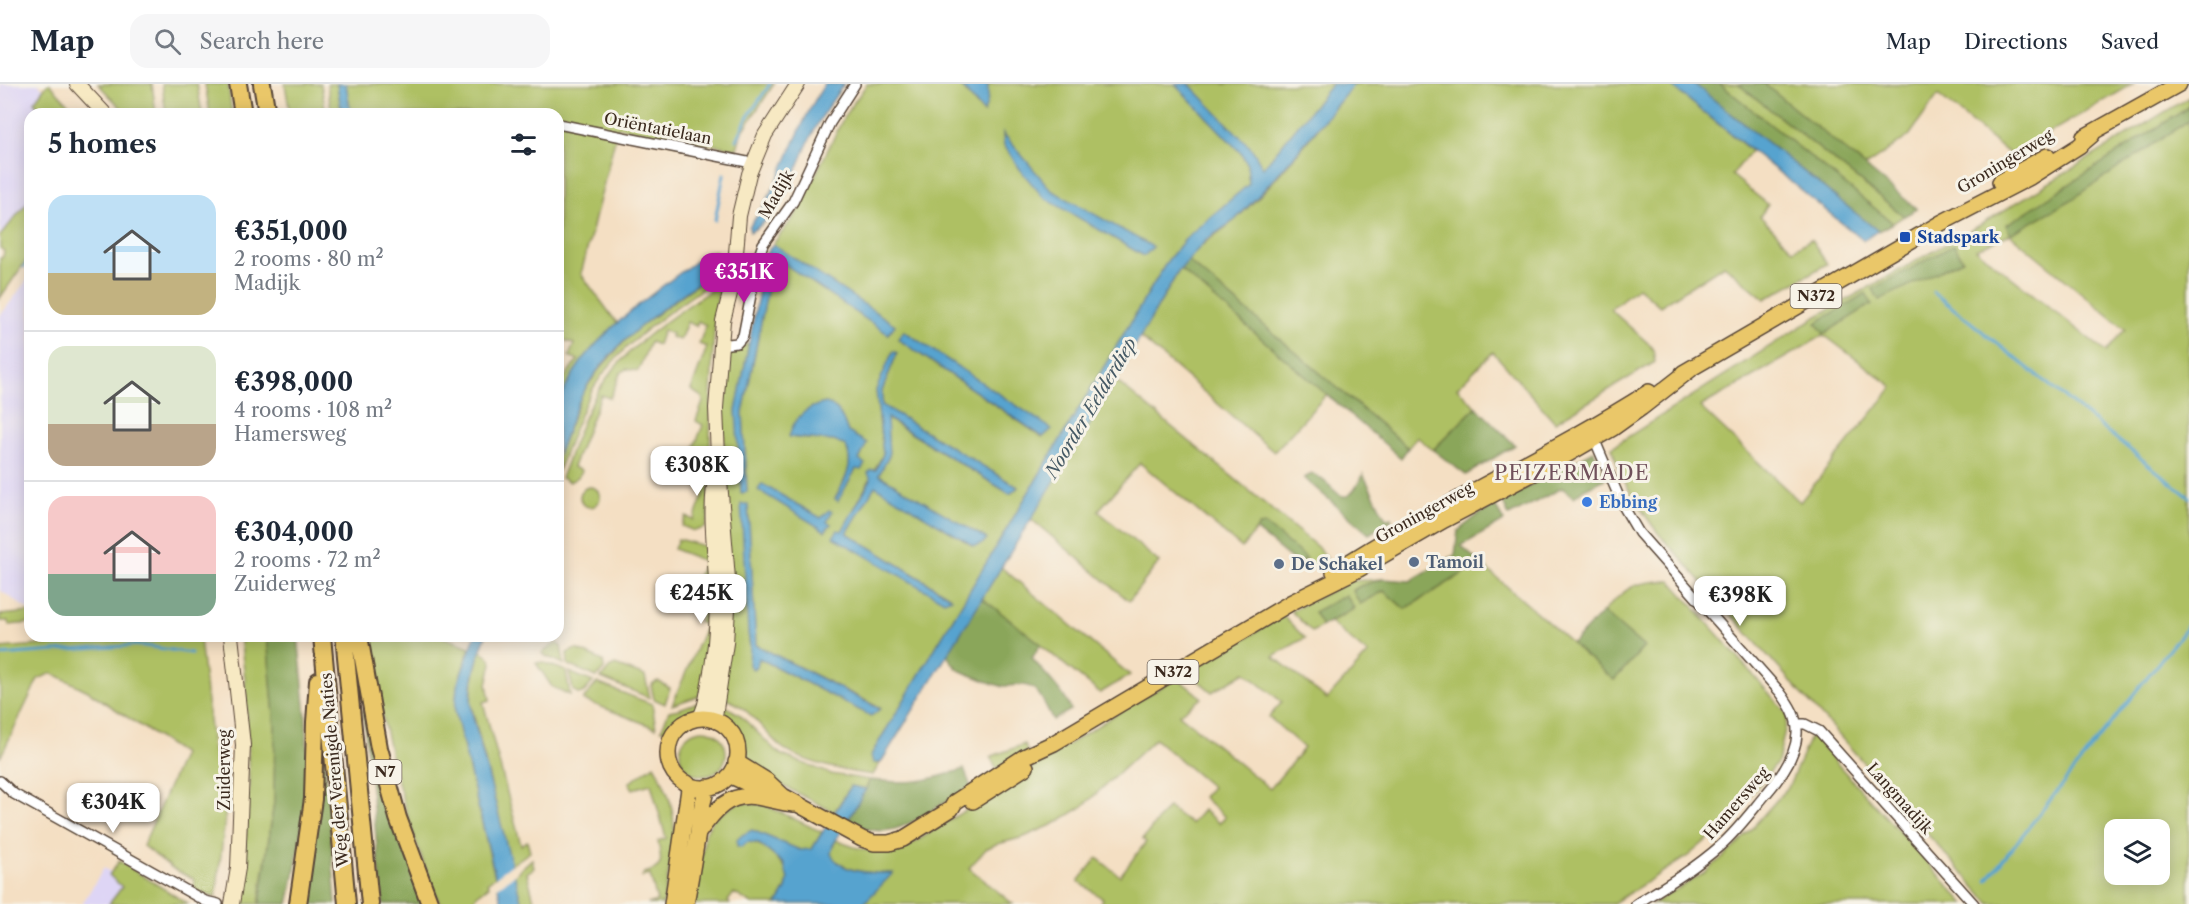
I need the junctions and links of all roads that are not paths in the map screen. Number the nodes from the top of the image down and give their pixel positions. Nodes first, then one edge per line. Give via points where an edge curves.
1 (77, 84) edge
2 (238, 84) edge
3 (262, 84) edge
4 (272, 84) edge
5 (798, 84) edge
6 (855, 84) edge
7 (2179, 84) edge
8 (99, 108) edge
9 (242, 108) edge
10 (266, 108) edge
11 (277, 108) edge
12 (564, 125) edge
13 (752, 163) junction
14 (720, 345) junction
15 (1592, 434) junction
16 (718, 457) junction
17 (232, 642) edge
18 (322, 642) edge
19 (322, 642) edge
20 (345, 642) edge
21 (360, 642) edge
22 (699, 718) junction
23 (716, 721) junction
24 (1796, 724) junction
25 (736, 762) junction
26 (728, 777) junction
27 (0, 781) edge
28 (687, 783) junction
29 (707, 787) junction
30 (783, 796) junction
31 (797, 804) junction
32 (698, 833) junction
33 (218, 904) edge
34 (232, 904) edge
35 (298, 904) edge
36 (347, 904) edge
37 (370, 904) edge
38 (430, 904) edge
39 (672, 904) edge
40 (686, 904) edge
41 (1636, 904) edge
42 (1974, 904) edge

1 - 8 main road
2 - 9 highway
3 - 10 highway
4 - 11 highway
5 - 13 main road
6 - 14 street, Madijk via 830,123 793,202 763,244 743,336 737,343
7 - 15 main road, Groningerweg / N372 via 2092,135 2024,168 1941,223 1665,381
12 - 13 street, Oriëntatielaan
13 - 14 main road
14 - 16 main road
15 - 24 street via 1639,533 1780,692
15 - 31 main road, Groningerweg / N372 via 1439,509 1292,602 992,777 906,838 892,843 869,842
16 - 22 main road via 712,527 717,629 711,678
16 - 23 main road via 729,591
17 - 34 main road, Zuiderweg via 243,745 238,868
18 - 35 highway via 313,799
19 - 36 highway, Weg der Verenigde Naties
20 - 37 highway, Weg der Verenigde Naties / N7
21 - 38 highway, N7 via 379,748 398,818
22 - 23 main road
22 - 28 main road via 678,728 669,747 673,769
23 - 25 main road via 733,736
24 - 41 street, Hamersweg via 1795,744 1784,769 1741,825 1701,862
24 - 42 street, Langmadijk via 1819,731
25 - 26 main road
25 - 30 main road, Groningerweg / N372
26 - 29 main road
26 - 30 main road, Groningerweg / N372
27 - 33 street via 14,794 195,896
28 - 29 main road
28 - 39 main road
29 - 32 main road, N372
30 - 31 main road, Groningerweg / N372
31 - 32 main road, N372 via 753,796 731,799 713,812
32 - 40 main road, N372

